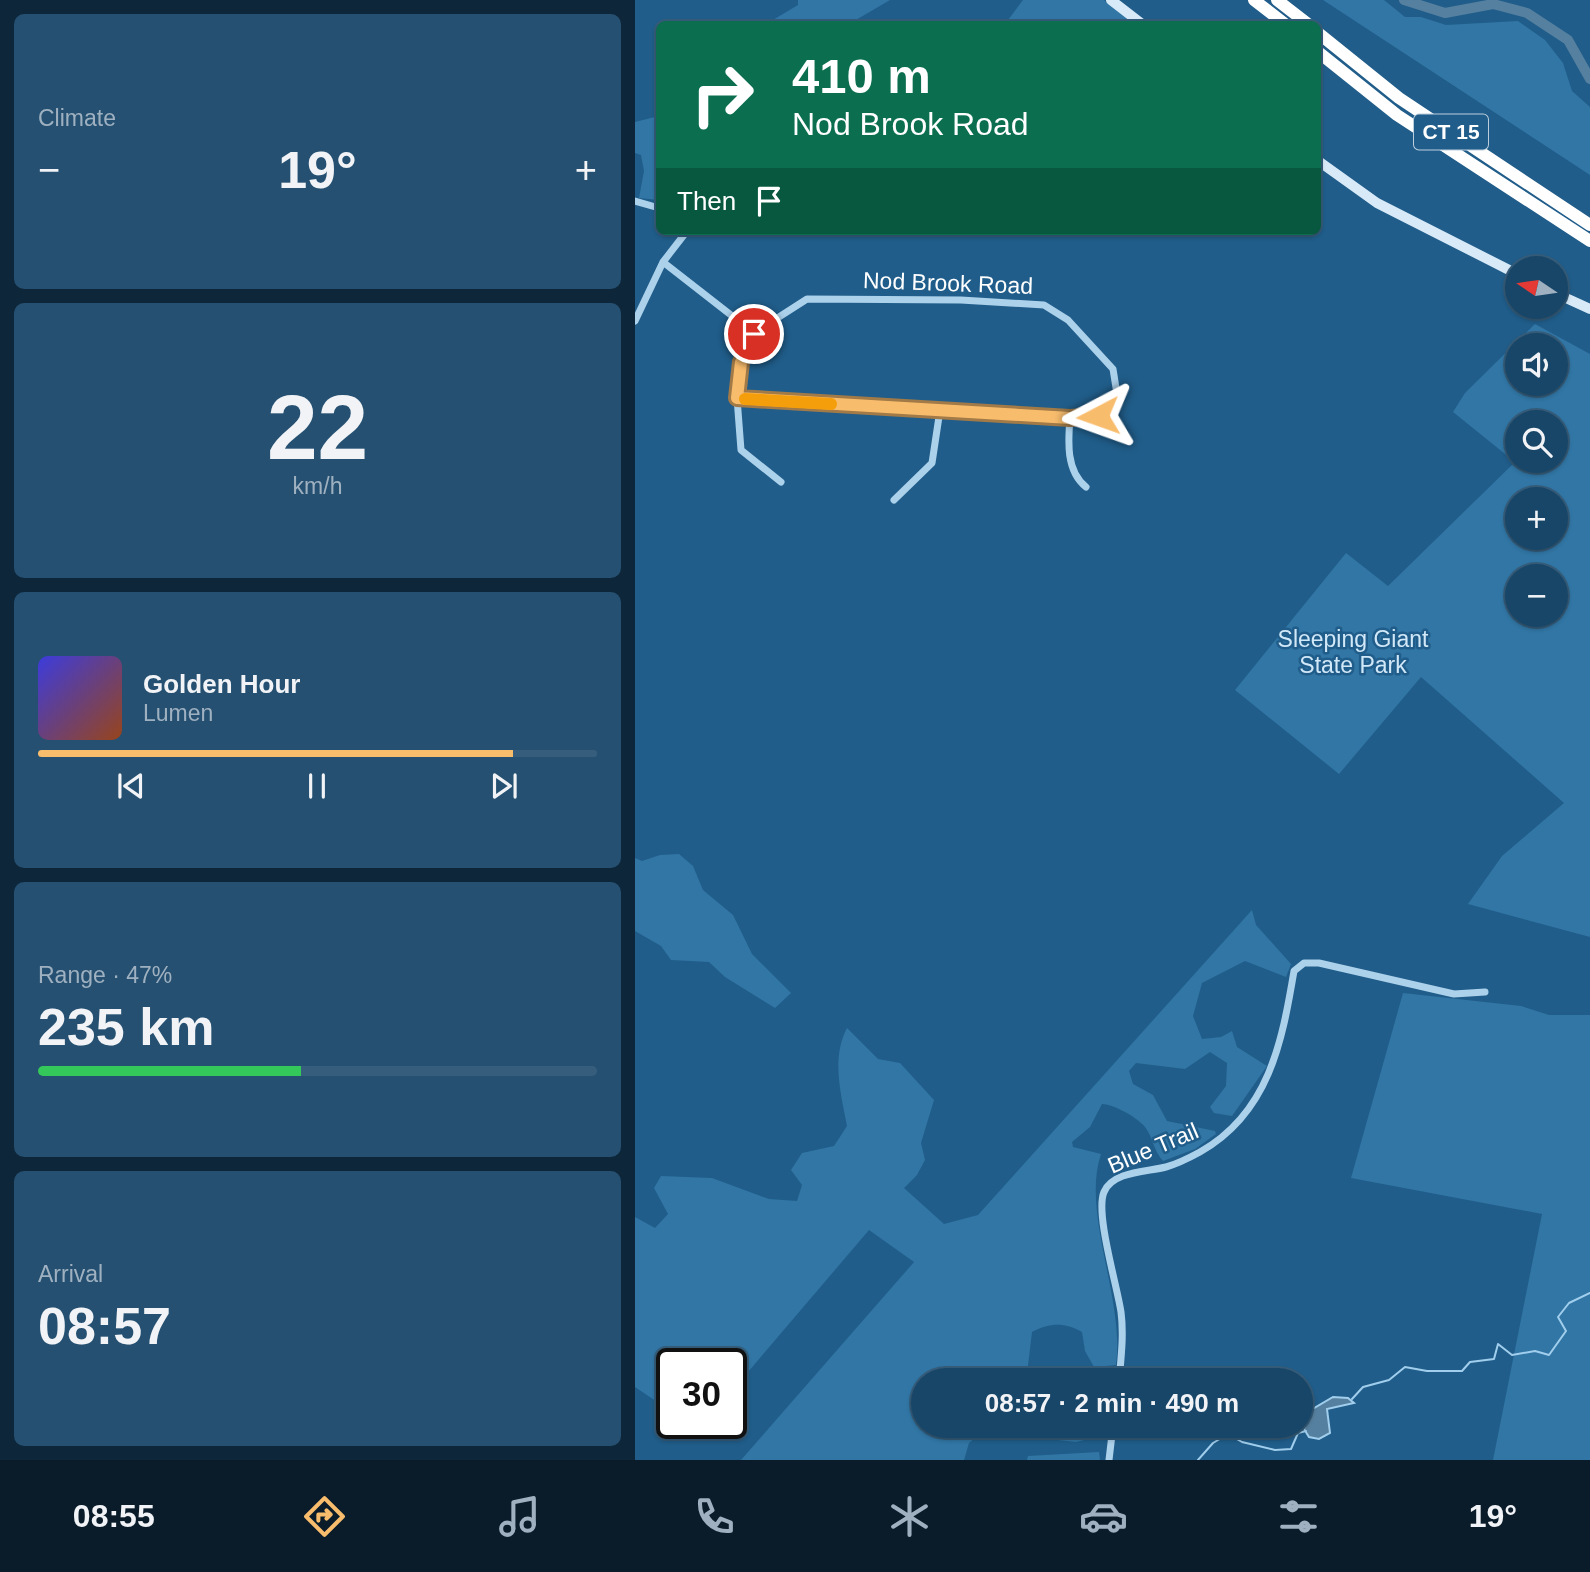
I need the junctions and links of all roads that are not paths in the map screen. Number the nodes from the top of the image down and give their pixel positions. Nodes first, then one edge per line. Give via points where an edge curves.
1 (1111, 0) edge
2 (1254, 0) edge
3 (1277, 0) edge
4 (1138, 21) edge
5 (1281, 21) edge
6 (1304, 21) edge
7 (1321, 35) edge
8 (1321, 54) edge
9 (1321, 163) edge
10 (635, 201) edge
11 (656, 207) edge
12 (1590, 225) edge
13 (684, 235) edge
14 (1590, 241) edge
15 (663, 262) junction
16 (1505, 268) edge
17 (1568, 299) edge
18 (1590, 309) edge
19 (635, 321) edge
20 (754, 334) junction
21 (737, 398) junction
22 (940, 410) junction
23 (1070, 418) junction
24 (781, 482) dead end
25 (1086, 486) dead end
26 (894, 500) dead end
27 (1485, 992) dead end
28 (1119, 1368) edge
29 (1112, 1438) edge
30 (1109, 1460) edge

1 - 4 main road
2 - 5 highway
3 - 6 highway
7 - 12 highway, CT 15 via 1399,98
8 - 14 highway, CT 15 via 1397,115
9 - 16 main road via 1377,203
10 - 11 street
13 - 15 street
15 - 19 street
15 - 20 street
17 - 18 main road
20 - 21 street via 741,362
20 - 23 street, Nod Brook Road via 807,299 1044,305 1068,320 1113,369 1117,394 1098,416
21 - 22 street, Nod Brook Road
21 - 24 street via 741,450
22 - 23 street, Nod Brook Road
22 - 26 street via 932,463
23 - 25 street via 1068,444 1075,478
27 - 28 street, Blue Trail via 1454,994 1319,963 1304,963 1294,971 1280,1048 1242,1116 1200,1152 1114,1180 1103,1194 1121,1314
29 - 30 street

